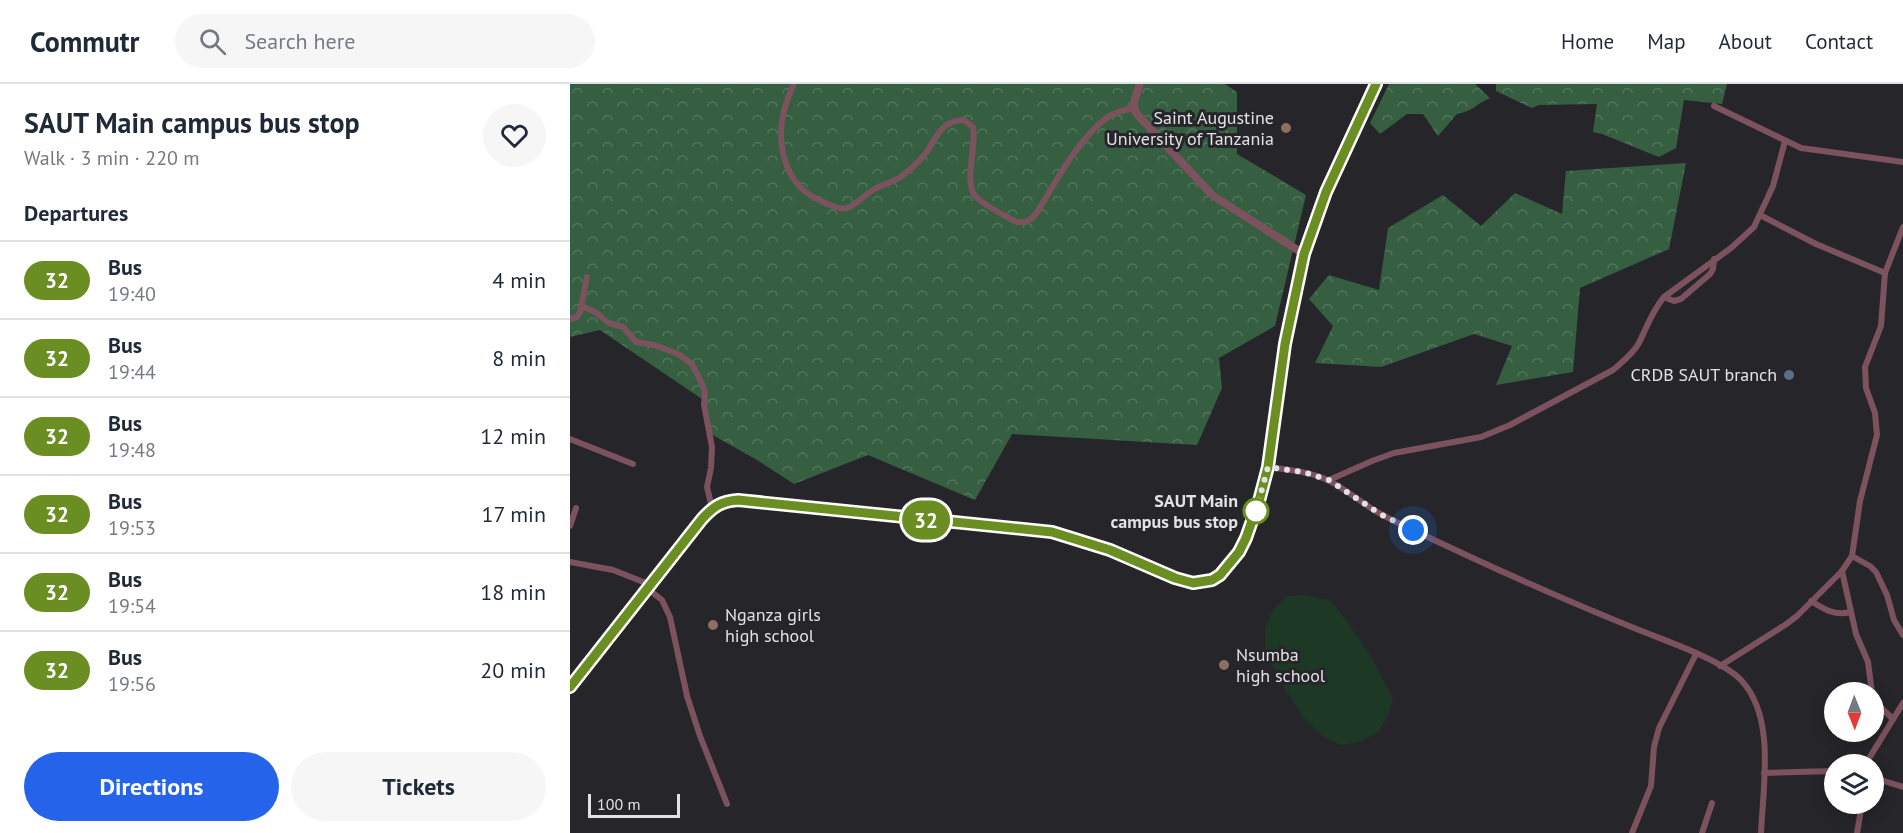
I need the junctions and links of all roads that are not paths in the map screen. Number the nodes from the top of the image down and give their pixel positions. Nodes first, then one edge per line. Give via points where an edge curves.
1 (1140, 84) edge
2 (1376, 84) edge
3 (793, 86) dead end
4 (1714, 106) dead end
5 (1134, 108) junction
6 (1785, 141) junction
7 (1801, 148) junction
8 (1782, 157) junction
9 (1903, 162) edge
10 (1760, 215) junction
11 (1903, 227) edge
12 (1304, 254) junction
13 (1714, 259) junction
14 (1885, 273) junction
15 (587, 277) dead end
16 (1674, 288) junction
17 (1693, 288) junction
18 (1664, 297) junction
19 (582, 306) junction
20 (570, 319) edge
21 (570, 439) edge
22 (633, 464) dead end
23 (1268, 467) junction
24 (1329, 480) junction
25 (576, 508) dead end
26 (712, 508) junction
27 (570, 526) edge
28 (1852, 556) junction
29 (570, 562) edge
30 (1842, 571) junction
31 (650, 587) junction
32 (1812, 601) junction
33 (1851, 612) junction
34 (1903, 635) edge
35 (1696, 654) junction
36 (1720, 666) junction
37 (1871, 682) edge
38 (570, 687) edge
39 (1903, 703) edge
40 (1884, 710) edge
41 (1893, 718) junction
42 (1872, 754) edge
43 (1824, 771) edge
44 (1764, 773) junction
45 (1884, 781) edge
46 (1903, 787) edge
47 (1712, 803) dead end
48 (727, 804) dead end
49 (1860, 814) edge
50 (1632, 833) edge
51 (1702, 833) edge
52 (1761, 833) edge
53 (1857, 833) edge

1 - 5 street
2 - 12 main road via 1326,192
3 - 5 street via 784,106 781,146 789,173 803,191 847,208 913,167 942,127 964,120 973,127 975,137 970,180 975,196 1023,223 1036,214 1096,127 1115,114
4 - 6 street
5 - 12 street via 1212,195
6 - 7 street
6 - 8 street
7 - 8 street
7 - 9 street
8 - 10 street
10 - 13 street via 1745,237
10 - 14 street
11 - 14 street
12 - 23 main road via 1285,344
13 - 16 street
13 - 17 street via 1710,274
14 - 28 street via 1881,326 1864,367 1877,435 1860,501
15 - 19 street
16 - 17 street
16 - 18 street
17 - 18 street via 1677,300
18 - 24 street via 1627,358 1590,383 1481,437 1394,453
19 - 20 street via 577,317
19 - 26 street via 622,327 636,342 678,354 692,364 705,393 712,447 707,487
21 - 22 street
23 - 24 street
23 - 26 main road via 1239,552 1220,575 1193,583 1052,532 738,500
24 - 35 street via 1405,526 1542,590
25 - 27 street
26 - 31 main road
28 - 30 street
28 - 34 street via 1876,572
29 - 31 street via 613,570
30 - 32 street
30 - 33 street
31 - 38 main road
31 - 48 street via 670,617 687,696
32 - 33 street via 1831,613
32 - 36 street via 1785,626
33 - 37 street
35 - 36 street
35 - 50 street via 1659,728 1651,786
36 - 44 street via 1741,680 1757,706 1763,727
39 - 41 street
40 - 41 street
41 - 42 street
43 - 44 street
44 - 52 street
45 - 46 street
47 - 51 street
49 - 53 street

